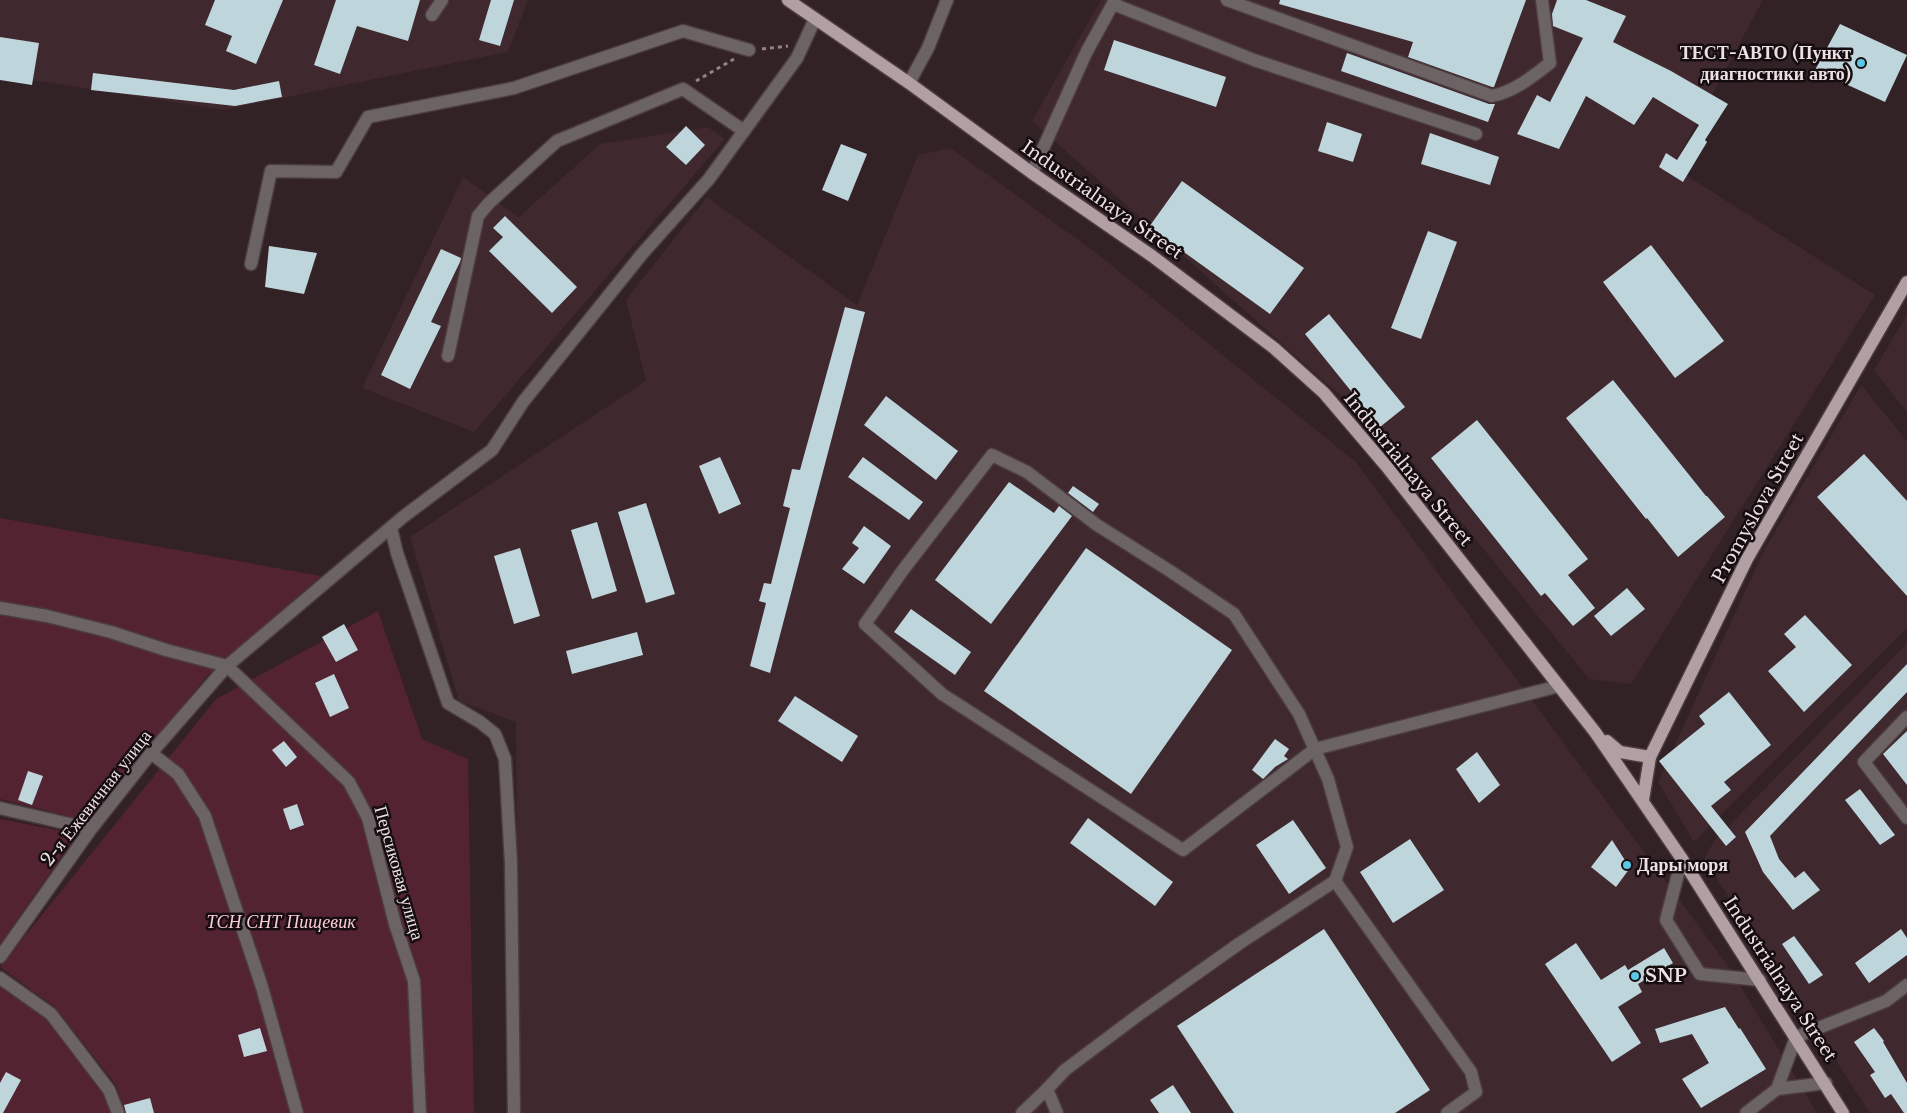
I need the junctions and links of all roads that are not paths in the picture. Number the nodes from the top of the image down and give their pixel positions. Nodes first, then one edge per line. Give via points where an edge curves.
1 (442, 0) edge
2 (788, 0) edge
3 (948, 0) edge
4 (1227, 0) edge
5 (1542, 0) edge
6 (1114, 2) edge
7 (432, 15) dead end
8 (815, 19) junction
9 (748, 50) dead end
10 (909, 83) junction
11 (744, 131) junction
12 (1476, 134) dead end
13 (1032, 173) junction
14 (250, 264) dead end
15 (1907, 282) edge
16 (448, 356) dead end
17 (391, 528) junction
18 (0, 608) edge
19 (227, 666) junction
20 (1559, 686) junction
21 (1907, 717) edge
22 (1595, 732) junction
23 (1315, 750) junction
24 (151, 753) junction
25 (1650, 757) junction
26 (1643, 800) junction
27 (0, 808) edge
28 (1907, 818) edge
29 (92, 829) junction
30 (1682, 859) junction
31 (1335, 881) junction
32 (0, 957) edge
33 (0, 978) edge
34 (1760, 980) junction
35 (1907, 985) edge
36 (1796, 1037) junction
37 (1826, 1083) junction
38 (1778, 1089) junction
39 (1047, 1090) junction
40 (118, 1113) edge
41 (297, 1113) edge
42 (420, 1113) edge
43 (514, 1113) edge
44 (1022, 1113) edge
45 (1057, 1113) edge
46 (1447, 1113) edge
47 (1746, 1113) edge
48 (1843, 1113) edge

1 - 7 street
2 - 8 main road, Industrialnaya Street
3 - 10 street
4 - 5 street via 1492,96 1526,82 1550,63
6 - 12 street via 1254,60
6 - 13 street via 1086,53
8 - 10 main road, Industrialnaya Street
8 - 11 street, 2-я Ежевичная улица via 797,58
9 - 14 street via 683,31 514,88 368,117 336,172 271,171
10 - 13 main road, Industrialnaya Street
11 - 16 street via 683,90 556,141 478,216
11 - 17 street, 2-я Ежевичная улица via 709,179 642,254 523,402 492,450
13 - 20 main road, Industrialnaya Street via 1152,256 1274,348 1324,393 1387,467
15 - 25 main road, Promyslova Street via 1747,559
17 - 19 street, 2-я Ежевичная улица
17 - 43 street via 448,703 495,734 505,758 511,863
18 - 19 street via 102,629
19 - 24 street, 2-я Ежевичная улица
19 - 42 street, Персиковая улица via 349,782 368,818 395,924 414,981
20 - 22 main road, Industrialnaya Street
20 - 23 street
21 - 28 street via 1864,762
22 - 25 main road via 1620,752
22 - 26 main road, Industrialnaya Street
23 - 23 street via 1299,714 1234,614 1097,525 1028,472 992,455 865,624 942,694 1183,850
23 - 31 street via 1328,779 1347,847
24 - 29 street, 2-я Ежевичная улица
24 - 41 street via 178,774 205,816 262,987
25 - 26 main road, Promyslova Street
26 - 30 main road, Industrialnaya Street
27 - 29 street
29 - 32 street, 2-я Ежевичная улица
30 - 34 main road, Industrialnaya Street
30 - 34 street via 1666,920 1700,974
31 - 39 street via 1141,1013 1066,1070
31 - 46 street via 1471,1072 1476,1092
33 - 40 street via 51,1014 109,1090
34 - 36 main road, Industrialnaya Street
35 - 36 street via 1886,1001
36 - 37 main road, Industrialnaya Street
36 - 38 street
37 - 38 street
37 - 48 main road, Industrialnaya Street
38 - 47 street
39 - 44 street
39 - 45 street

